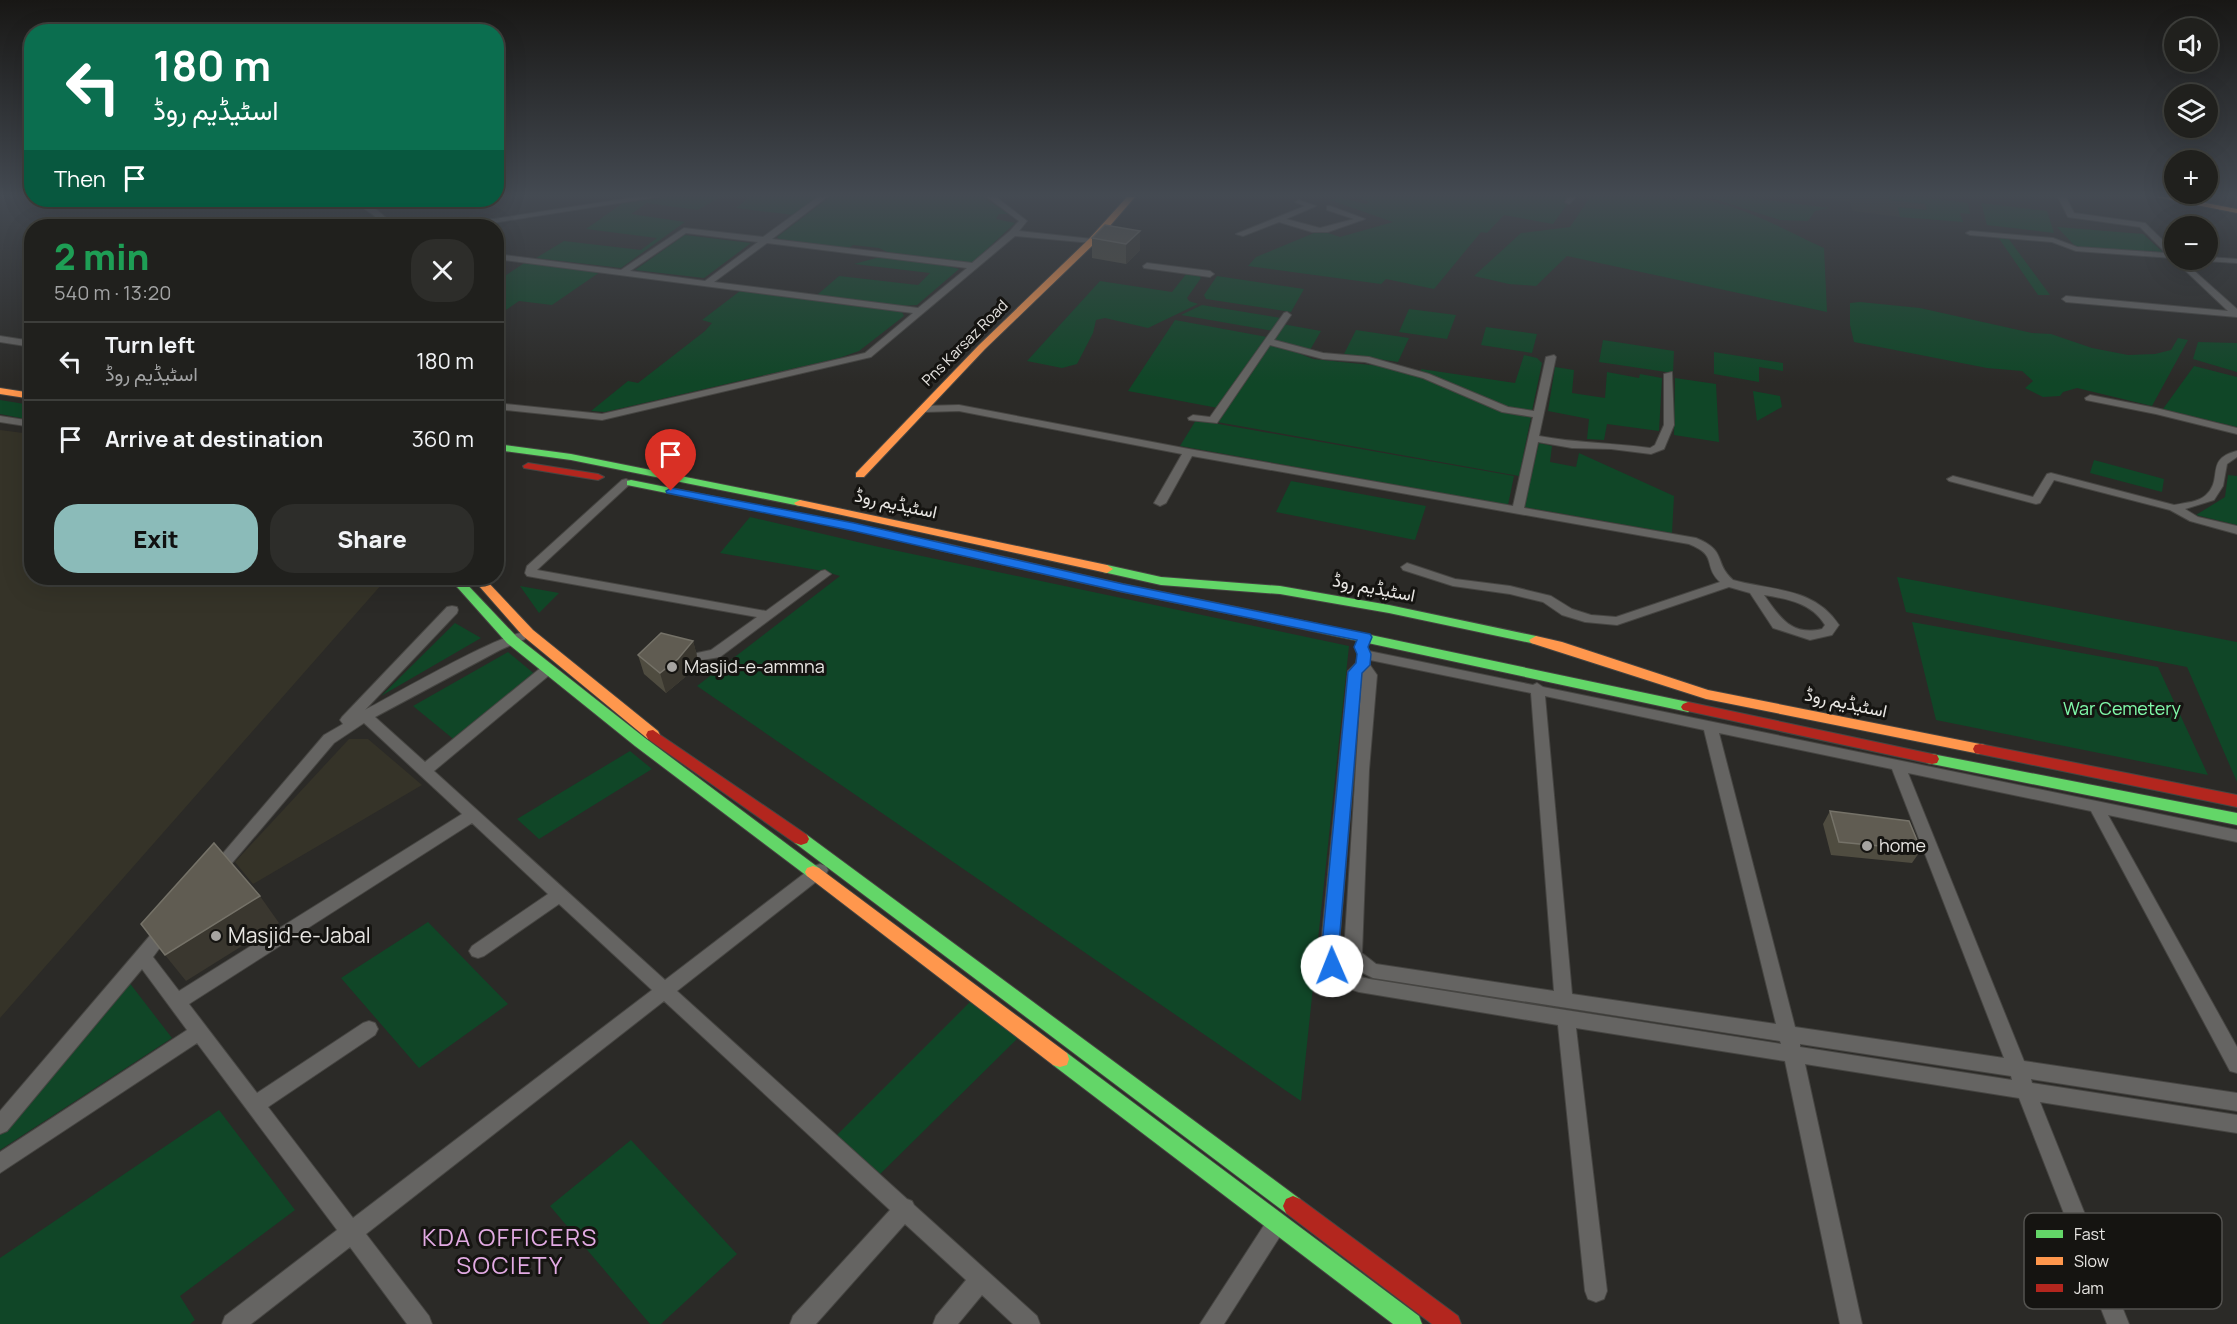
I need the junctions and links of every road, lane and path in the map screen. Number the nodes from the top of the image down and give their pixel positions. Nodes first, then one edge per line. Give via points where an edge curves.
1 (518, 259) edge
2 (642, 259) edge
3 (739, 259) edge
4 (915, 259) edge
5 (982, 259) edge
6 (1074, 259) edge
7 (2218, 260) edge
8 (2237, 261) edge
9 (973, 266) junction
10 (1147, 266) dead end
11 (2189, 270) edge
12 (623, 272) junction
13 (1210, 274) dead end
14 (707, 283) junction
15 (2066, 299) dead end
16 (918, 311) junction
17 (2236, 314) edge
18 (1287, 315) dead end
19 (0, 339) edge
20 (1268, 341) junction
21 (24, 343) edge
22 (1551, 357) dead end
23 (1669, 374) dead end
24 (0, 384) edge
25 (24, 387) edge
26 (0, 391) edge
27 (24, 395) edge
28 (2090, 398) dead end
29 (504, 407) edge
30 (923, 409) junction
31 (1539, 415) junction
32 (1193, 418) dead end
33 (0, 419) edge
34 (24, 423) edge
35 (2237, 431) edge
36 (1534, 438) junction
37 (504, 448) edge
38 (1190, 452) junction
39 (2237, 454) edge
40 (518, 465) dead end
41 (860, 476) dead end
42 (1953, 479) dead end
43 (626, 482) junction
44 (1160, 503) dead end
45 (2174, 508) junction
46 (1518, 510) junction
47 (2237, 530) edge
48 (1407, 567) dead end
49 (825, 574) dead end
50 (1730, 583) junction
51 (461, 585) edge
52 (484, 585) edge
53 (1754, 590) junction
54 (1389, 609) junction
55 (452, 610) dead end
56 (1237, 611) junction
57 (767, 615) junction
58 (528, 633) junction
59 (1365, 637) junction
60 (512, 640) junction
61 (1527, 652) dead end
62 (702, 656) dead end
63 (1364, 659) junction
64 (1476, 660) junction
65 (1566, 662) dead end
66 (548, 669) junction
67 (1537, 688) junction
68 (1706, 694) junction
69 (365, 716) junction
70 (1710, 725) junction
71 (329, 739) junction
72 (660, 749) junction
73 (1898, 766) junction
74 (424, 771) junction
75 (2237, 801) edge
76 (2095, 805) junction
77 (472, 815) junction
78 (2237, 819) edge
79 (2237, 836) edge
80 (832, 861) junction
81 (814, 874) junction
82 (208, 880) edge
83 (559, 896) junction
84 (172, 921) edge
85 (478, 951) dead end
86 (142, 956) junction
87 (664, 991) junction
88 (178, 1002) junction
89 (1565, 1009) junction
90 (369, 1029) dead end
91 (199, 1032) junction
92 (1787, 1032) junction
93 (1793, 1054) junction
94 (2237, 1065) edge
95 (2019, 1070) junction
96 (2027, 1091) junction
97 (2237, 1102) edge
98 (255, 1105) junction
99 (2237, 1124) edge
100 (0, 1125) edge
101 (0, 1162) edge
102 (904, 1208) junction
103 (2075, 1213) edge
104 (1277, 1223) junction
105 (351, 1232) junction
106 (980, 1280) junction
107 (1596, 1291) dead end
108 (2112, 1309) edge
109 (233, 1324) edge
110 (421, 1324) edge
111 (801, 1324) edge
112 (944, 1324) edge
113 (1029, 1324) edge
114 (1211, 1324) edge
115 (1412, 1324) edge
116 (1450, 1324) edge
117 (1851, 1324) edge
118 (2118, 1324) edge

1 - 12 street
2 - 12 street
3 - 14 street
4 - 9 street
5 - 9 street
6 - 30 main road, Pns Karsaz Road
7 - 8 street
9 - 16 street
10 - 13 street
11 - 17 street
12 - 14 street
14 - 16 street
15 - 17 street
16 - 29 street via 868,355 602,417
18 - 20 street
19 - 21 street
20 - 31 street via 1323,356 1366,359 1426,376 1506,410
20 - 32 street via 1213,421
22 - 31 street
23 - 36 street via 1669,425 1660,447 1651,451
24 - 25 main road
26 - 27 main road
28 - 35 street
30 - 38 street via 959,408
30 - 41 main road, Pns Karsaz Road
31 - 36 street
33 - 34 street
36 - 46 street
37 - 54 main road, اسٹیڈیم روڈ via 697,481 1161,581 1280,590
38 - 44 street
38 - 46 street
39 - 45 street via 2222,463 2218,490 2209,500
40 - 43 main road, اسٹیڈیم روڈ
42 - 45 street via 2036,501 2051,476
43 - 56 main road, اسٹیڈیم روڈ via 854,527
43 - 57 street via 531,568 531,573
45 - 47 street via 2194,519
46 - 50 street via 1692,541 1707,547 1718,573
48 - 50 street via 1453,582 1547,599 1567,612 1617,621
49 - 57 street
50 - 53 street
51 - 60 main road
52 - 58 main road
53 - 53 street via 1778,625 1810,636 1827,632 1832,625 1816,606 1800,598
54 - 56 main road via 1402,629 1314,616
54 - 68 main road, اسٹیڈیم روڈ via 1557,645
55 - 71 street
56 - 59 main road, اسٹیڈیم روڈ
57 - 62 street via 715,654
58 - 60 street
58 - 72 main road
59 - 63 street via 1361,647
59 - 64 main road, اسٹیڈیم روڈ
60 - 66 main road
60 - 69 street
61 - 64 main road via 1464,637 1455,639 1455,649
63 - 67 street
63 - 89 street via 1355,672 1329,956 1334,971 1342,979 1376,988
64 - 78 main road, اسٹیڈیم روڈ via 1873,747
65 - 68 main road
66 - 72 main road
66 - 74 street
67 - 70 street
67 - 89 street
68 - 75 main road, اسٹیڈیم روڈ
69 - 71 street
69 - 74 street
70 - 73 street
70 - 92 street
71 - 82 street
72 - 80 main road
72 - 81 main road
73 - 76 street
73 - 95 street
74 - 77 street
76 - 79 street
76 - 94 street
77 - 83 street
77 - 88 street
80 - 81 street
80 - 116 main road
81 - 87 street
81 - 104 main road
83 - 85 street
83 - 87 street
84 - 86 street
86 - 88 street
86 - 100 street
87 - 102 street
87 - 105 street
88 - 91 street
89 - 92 street
89 - 93 street
89 - 107 street
90 - 98 street
91 - 98 street
91 - 101 street
92 - 93 street
92 - 95 street
93 - 96 street
93 - 117 street
95 - 96 street
95 - 97 street
96 - 99 street
96 - 103 street
98 - 105 street
102 - 106 street
102 - 111 street
104 - 114 street
104 - 115 main road
105 - 109 street
105 - 110 street
106 - 112 street
106 - 113 street
108 - 118 street

